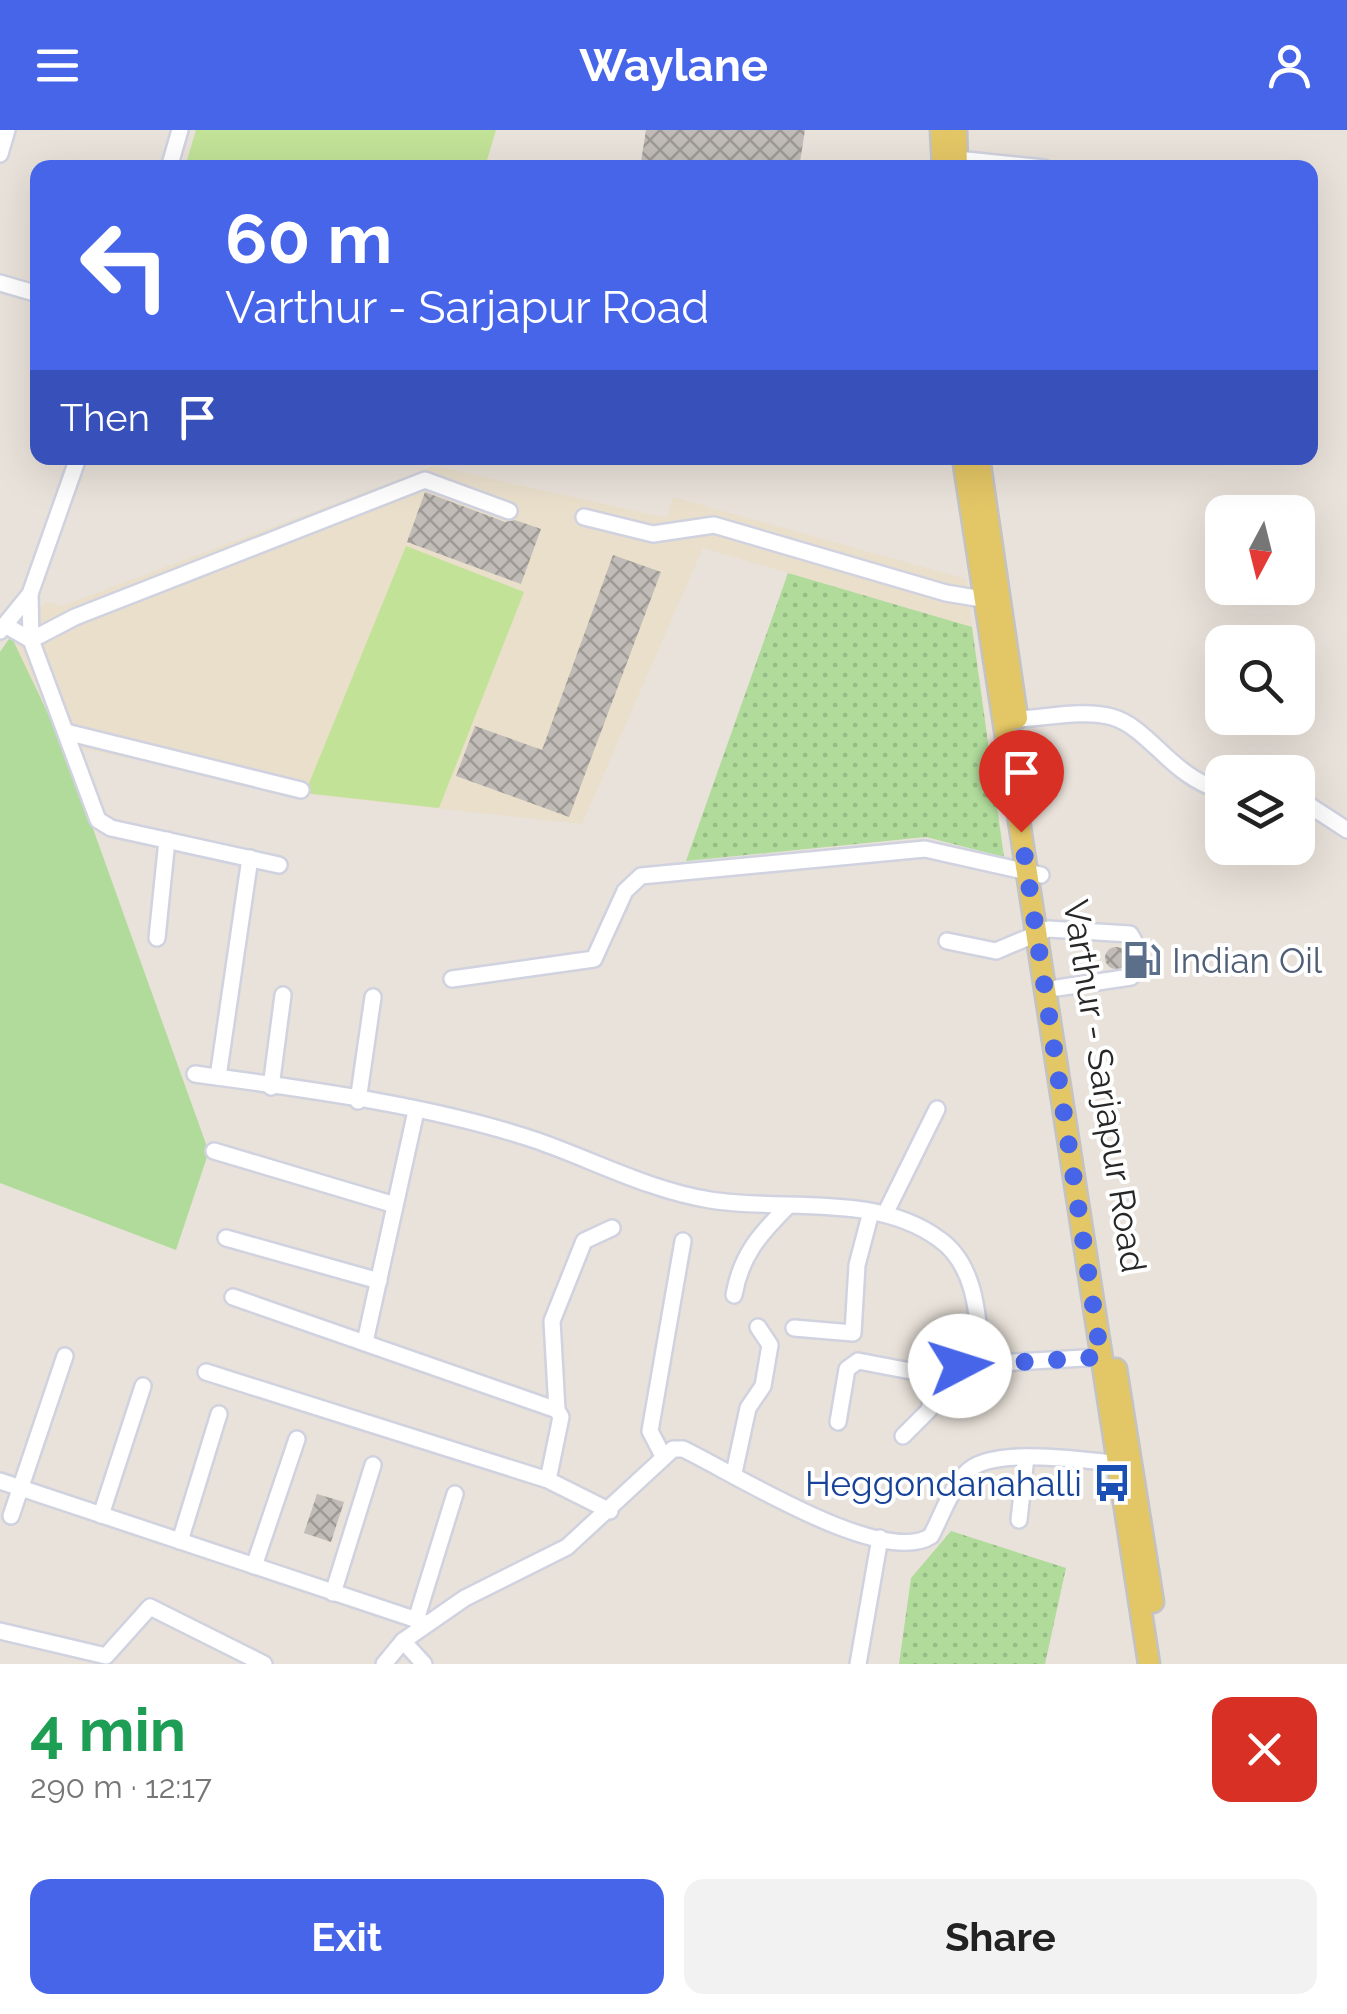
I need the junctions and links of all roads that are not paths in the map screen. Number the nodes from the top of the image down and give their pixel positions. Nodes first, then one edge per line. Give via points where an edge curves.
1 (8, 130) edge
2 (180, 130) edge
3 (941, 130) edge
4 (956, 130) edge
5 (0, 154) edge
6 (171, 160) edge
7 (950, 160) edge
8 (953, 160) edge
9 (0, 283) edge
10 (30, 292) edge
11 (76, 465) edge
12 (965, 465) edge
13 (981, 465) edge
14 (508, 511) dead end
15 (584, 517) dead end
16 (30, 594) junction
17 (994, 601) junction
18 (2, 628) edge
19 (31, 640) junction
20 (1017, 719) junction
21 (66, 732) junction
22 (1205, 784) edge
23 (301, 790) dead end
24 (1315, 809) edge
25 (1347, 830) edge
26 (166, 840) junction
27 (250, 858) junction
28 (279, 865) dead end
29 (1034, 872) junction
30 (1043, 933) junction
31 (157, 938) dead end
32 (947, 942) dead end
33 (452, 980) dead end
34 (1057, 988) junction
35 (283, 994) dead end
36 (373, 996) dead end
37 (195, 1074) dead end
38 (218, 1077) junction
39 (270, 1088) junction
40 (358, 1101) junction
41 (937, 1109) dead end
42 (416, 1111) junction
43 (214, 1150) dead end
44 (395, 1205) junction
45 (788, 1206) junction
46 (878, 1213) junction
47 (612, 1228) dead end
48 (226, 1238) dead end
49 (683, 1242) dead end
50 (378, 1281) junction
51 (734, 1295) dead end
52 (233, 1298) dead end
53 (758, 1327) dead end
54 (794, 1328) dead end
55 (365, 1342) junction
56 (66, 1356) dead end
57 (1101, 1357) junction
58 (982, 1364) junction
59 (939, 1369) junction
60 (206, 1372) dead end
61 (143, 1386) dead end
62 (557, 1410) junction
63 (219, 1414) dead end
64 (838, 1422) dead end
65 (903, 1436) dead end
66 (297, 1439) dead end
67 (662, 1454) junction
68 (1026, 1458) junction
69 (1117, 1464) junction
70 (373, 1465) dead end
71 (734, 1473) junction
72 (548, 1480) junction
73 (0, 1481) edge
74 (21, 1488) junction
75 (455, 1494) dead end
76 (610, 1511) junction
77 (101, 1515) junction
78 (12, 1516) dead end
79 (1019, 1520) dead end
80 (880, 1538) junction
81 (180, 1541) junction
82 (254, 1566) junction
83 (334, 1592) junction
84 (421, 1622) junction
85 (0, 1632) edge
86 (403, 1641) junction
87 (107, 1660) edge
88 (264, 1664) edge
89 (384, 1664) edge
90 (424, 1664) edge
91 (858, 1664) edge
92 (1149, 1664) edge
93 (1162, 1664) edge

1 - 5 street
2 - 6 street
3 - 7 main road
4 - 8 main road
9 - 10 street
11 - 16 street
12 - 17 main road, Varthur - Sarjapur Road
13 - 17 main road, Varthur - Sarjapur Road
14 - 19 street via 426,480
15 - 17 street via 653,534 714,525
16 - 18 street
16 - 19 street
17 - 20 main road, Varthur - Sarjapur Road
17 - 29 main road, Varthur - Sarjapur Road
18 - 19 street
19 - 21 street
20 - 22 street via 1107,715
20 - 29 main road, Varthur - Sarjapur Road
21 - 23 street
21 - 26 street via 98,820
24 - 25 street
26 - 27 street
26 - 31 street
27 - 28 street
27 - 38 street
29 - 30 main road, Varthur - Sarjapur Road
29 - 33 street via 925,849 641,876 625,891 594,959
30 - 32 street via 996,952
30 - 34 main road, Varthur - Sarjapur Road
30 - 34 street via 1130,934 1138,953 1131,977
30 - 57 main road, Varthur - Sarjapur Road
34 - 93 main road, Varthur - Sarjapur Road
35 - 39 street
36 - 40 street
37 - 38 street
38 - 39 street
39 - 40 street
40 - 42 street
41 - 46 street
42 - 44 street
42 - 45 street via 536,1140 617,1174 709,1200
43 - 44 street
44 - 50 street
45 - 46 street
45 - 51 street via 753,1242
46 - 54 street via 856,1265 853,1333
46 - 58 street via 941,1239 959,1262 976,1298
47 - 62 street via 584,1241 552,1321
48 - 50 street
49 - 67 street via 650,1431
50 - 55 street
52 - 55 street
53 - 71 street via 770,1345 764,1386 748,1408
55 - 62 street
56 - 74 street
57 - 58 street
57 - 69 main road, Varthur - Sarjapur Road
58 - 59 street
59 - 64 street via 921,1373 858,1361 847,1369
59 - 65 street via 929,1410
60 - 72 street
61 - 77 street
62 - 72 street
63 - 81 street
66 - 82 street
67 - 71 street via 682,1449
67 - 76 street
68 - 69 street
68 - 79 street
68 - 80 street via 982,1461 965,1473 924,1541
69 - 92 main road, Varthur - Sarjapur Road
70 - 83 street
71 - 80 street via 816,1519
72 - 76 street
73 - 74 street
74 - 77 street
74 - 78 street
75 - 84 street
76 - 84 street via 567,1547
77 - 81 street
80 - 91 street
81 - 82 street
82 - 83 street
83 - 84 street
84 - 86 street
85 - 87 street
86 - 89 street
86 - 90 street
87 - 88 street via 150,1608

